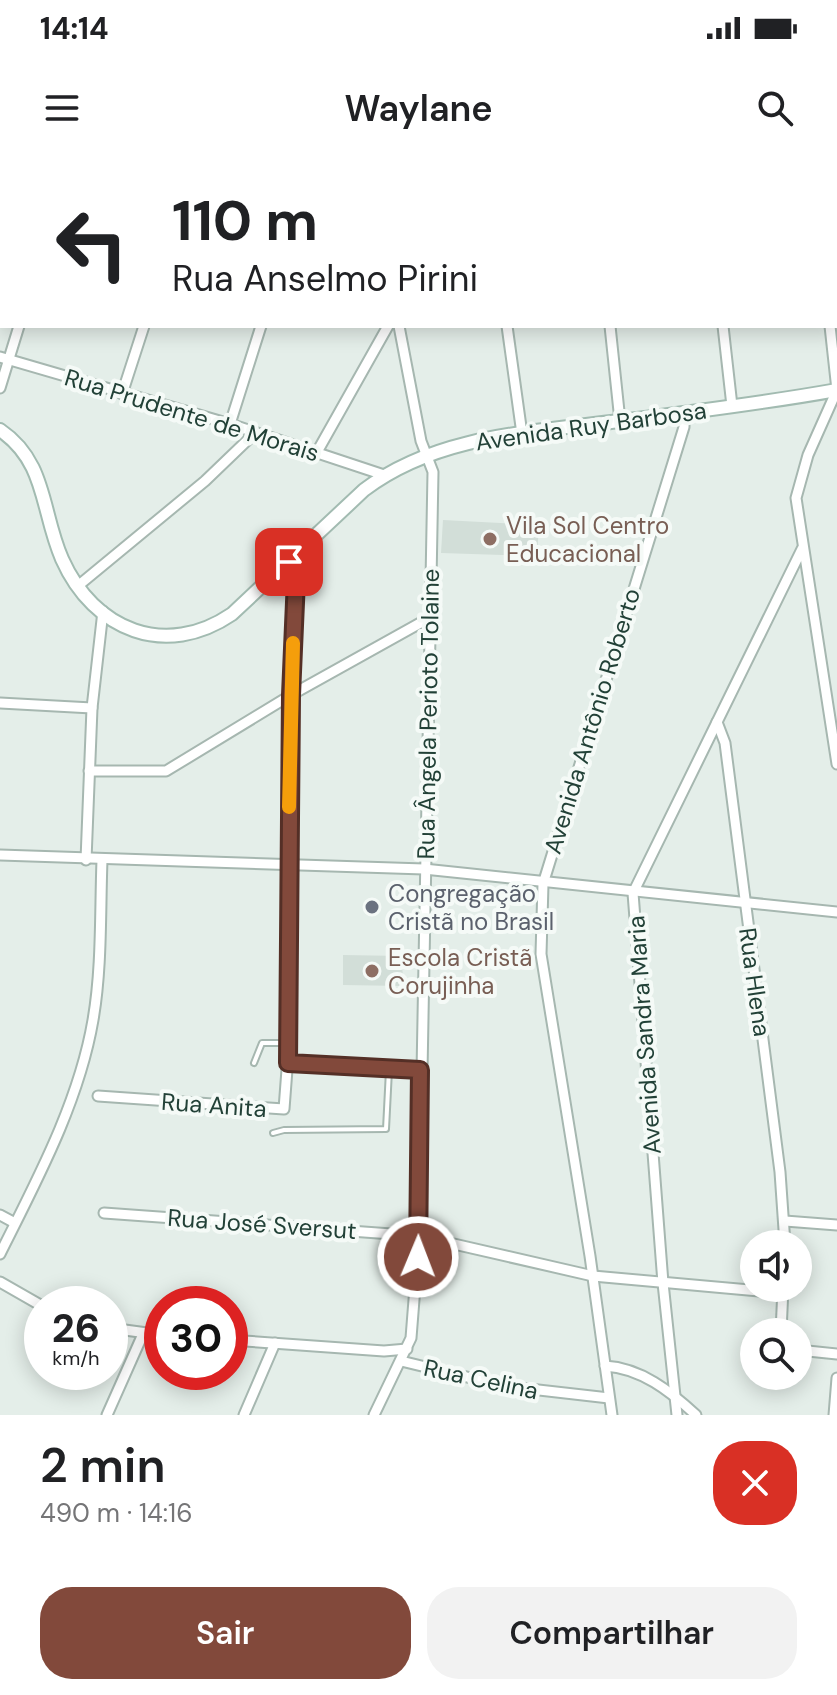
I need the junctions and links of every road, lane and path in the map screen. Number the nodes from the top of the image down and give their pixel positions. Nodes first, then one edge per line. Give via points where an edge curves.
1 (18, 328) edge
2 (143, 328) edge
3 (260, 328) edge
4 (387, 328) edge
5 (399, 328) edge
6 (507, 328) edge
7 (610, 328) edge
8 (723, 328) edge
9 (830, 328) edge
10 (4, 358) edge
11 (0, 388) edge
12 (837, 390) edge
13 (122, 394) junction
14 (732, 406) junction
15 (684, 412) junction
16 (620, 421) junction
17 (230, 424) junction
18 (0, 430) edge
19 (255, 433) junction
20 (522, 434) junction
21 (317, 452) junction
22 (428, 455) junction
23 (384, 475) junction
24 (802, 549) junction
25 (289, 562) junction
26 (79, 585) junction
27 (103, 611) junction
28 (431, 617) junction
29 (291, 695) junction
30 (0, 703) edge
31 (92, 708) junction
32 (717, 722) junction
33 (837, 764) edge
34 (89, 771) junction
35 (0, 855) edge
36 (86, 860) junction
37 (102, 860) junction
38 (289, 864) junction
39 (424, 869) junction
40 (543, 884) junction
41 (633, 893) junction
42 (744, 902) junction
43 (837, 912) edge
44 (289, 1043) junction
45 (254, 1063) dead end
46 (288, 1063) junction
47 (389, 1068) junction
48 (420, 1070) junction
49 (98, 1096) dead end
50 (273, 1133) dead end
51 (104, 1213) dead end
52 (0, 1215) edge
53 (785, 1221) junction
54 (15, 1223) junction
55 (837, 1225) edge
56 (785, 1230) edge
57 (419, 1236) junction
58 (0, 1254) edge
59 (593, 1276) junction
60 (0, 1282) edge
61 (663, 1283) junction
62 (740, 1287) edge
63 (24, 1296) edge
64 (128, 1331) edge
65 (143, 1334) joint
66 (248, 1341) edge
67 (275, 1343) junction
68 (407, 1349) junction
69 (812, 1351) edge
70 (837, 1354) edge
71 (401, 1361) junction
72 (605, 1366) junction
73 (837, 1378) edge
74 (673, 1395) junction
75 (609, 1398) junction
76 (107, 1415) edge
77 (244, 1415) edge
78 (374, 1415) edge
79 (612, 1415) edge
80 (677, 1415) edge
81 (696, 1415) edge
82 (834, 1415) edge

1 - 10 street
2 - 13 street
3 - 17 street
4 - 21 street
5 - 22 street, Rua Ângela Perioto Tolaine
6 - 20 street
7 - 16 street
8 - 14 street
9 - 12 street
10 - 11 street
10 - 13 street, Rua Prudente de Morais
12 - 14 street, Avenida Ruy Barbosa
12 - 24 street via 800,479 796,507
13 - 17 street, Rua Prudente de Morais
14 - 15 street, Avenida Ruy Barbosa
15 - 16 street, Avenida Ruy Barbosa
15 - 40 street, Avenida Antônio Roberto via 684,427
16 - 20 street, Avenida Ruy Barbosa
17 - 19 street, Rua Prudente de Morais
18 - 26 street, Avenida Ruy Barbosa via 19,443 32,463 57,545
19 - 21 street, Rua Prudente de Morais
19 - 26 street
20 - 22 street, Avenida Ruy Barbosa
21 - 23 street, Rua Prudente de Morais
22 - 23 street, Avenida Ruy Barbosa
22 - 28 street, Rua Ângela Perioto Tolaine via 433,472
23 - 25 street, Avenida Ruy Barbosa
24 - 32 street, Avenida Sandra Maria
24 - 33 street
25 - 27 street, Avenida Ruy Barbosa via 232,614 196,634 156,637
25 - 29 street via 296,579
26 - 27 street, Avenida Ruy Barbosa
27 - 31 street
28 - 29 street
28 - 39 street, Rua Ângela Perioto Tolaine
29 - 34 street via 166,771
29 - 38 street
30 - 31 street
31 - 34 street
32 - 41 street, Avenida Sandra Maria
32 - 42 street, Rua Hlena via 725,743
34 - 36 street
35 - 36 street
36 - 37 street
37 - 38 street
37 - 54 street via 96,998 88,1045 59,1128
38 - 39 street
38 - 44 street
39 - 40 street
39 - 48 street, Rua Ângela Perioto Tolaine
40 - 41 street
40 - 59 street, Avenida Antônio Roberto via 541,954
41 - 42 street
41 - 61 street, Avenida Sandra Maria
42 - 43 street
42 - 53 street, Rua Hlena
44 - 45 lane via 262,1043
44 - 46 street
46 - 47 street
46 - 49 street, Rua Anita via 284,1109
47 - 48 street
47 - 50 lane via 386,1129
48 - 57 street, Rua Ângela Perioto Tolaine
51 - 57 street, Rua José Sversut
52 - 54 street
53 - 55 street
53 - 56 street, Rua Hlena
54 - 58 street
57 - 59 street, Rua José Sversut
57 - 68 street, Rua Ângela Perioto Tolaine via 414,1321
59 - 61 street, Rua José Sversut
59 - 72 street, Avenida Antônio Roberto
60 - 63 street
61 - 62 street, Rua José Sversut
61 - 74 street, Avenida Sandra Maria
64 - 65 street
65 - 76 street
66 - 67 street
67 - 68 street
67 - 77 street
68 - 71 street, Rua Ângela Perioto Tolaine
69 - 70 street
71 - 75 street, Rua Celina via 504,1386
71 - 78 street, Rua Ângela Perioto Tolaine
72 - 74 street via 624,1367
72 - 75 street, Avenida Antônio Roberto
73 - 82 street
74 - 80 street, Avenida Sandra Maria
74 - 81 street
75 - 79 street, Avenida Antônio Roberto

